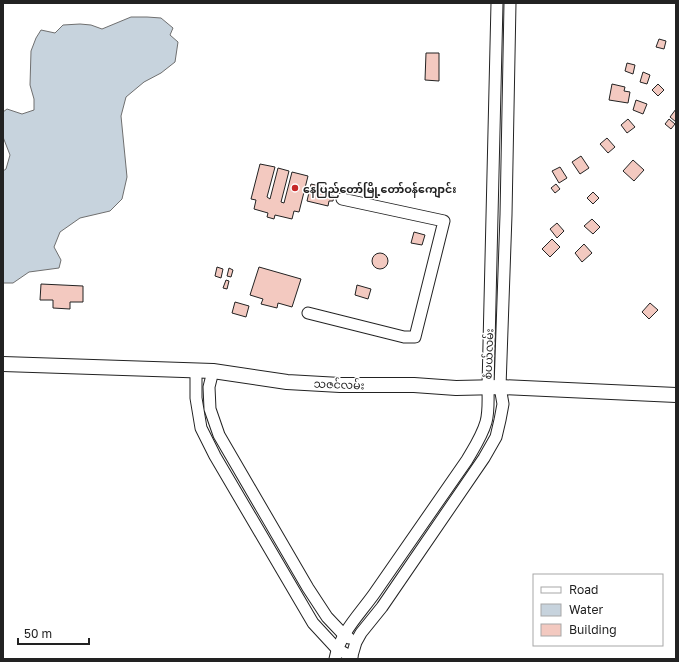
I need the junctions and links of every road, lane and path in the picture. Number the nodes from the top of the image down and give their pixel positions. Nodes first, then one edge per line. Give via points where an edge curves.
1 (497, 3) edge
2 (510, 3) edge
3 (342, 198) dead end
4 (308, 313) dead end
5 (3, 364) edge
6 (196, 371) junction
7 (213, 371) junction
8 (494, 387) junction
9 (676, 395) edge
10 (344, 635) junction
11 (356, 642) junction
12 (336, 654) edge
13 (352, 658) edge

1 - 8 street, စံပယ်လမ်း
2 - 8 street, စံပယ်လမ်း via 506,215
3 - 4 street via 444,221 415,337 404,337
5 - 6 main road, သဇင်လမ်း
6 - 7 main road, သဇင်လမ်း
6 - 12 street via 196,398 201,428 313,623
7 - 8 main road, သဇင်လမ်း via 287,382
7 - 10 street via 209,387 210,409 219,435 308,588 327,618
8 - 9 main road, သဇင်လမ်း
8 - 10 street, စံပယ်လမ်း via 479,440
8 - 11 street, စံပယ်လမ်း via 503,404 496,437
10 - 11 street
10 - 12 street, စံပယ်လမ်း
11 - 13 street, စံပယ်လမ်း
12 - 13 street

